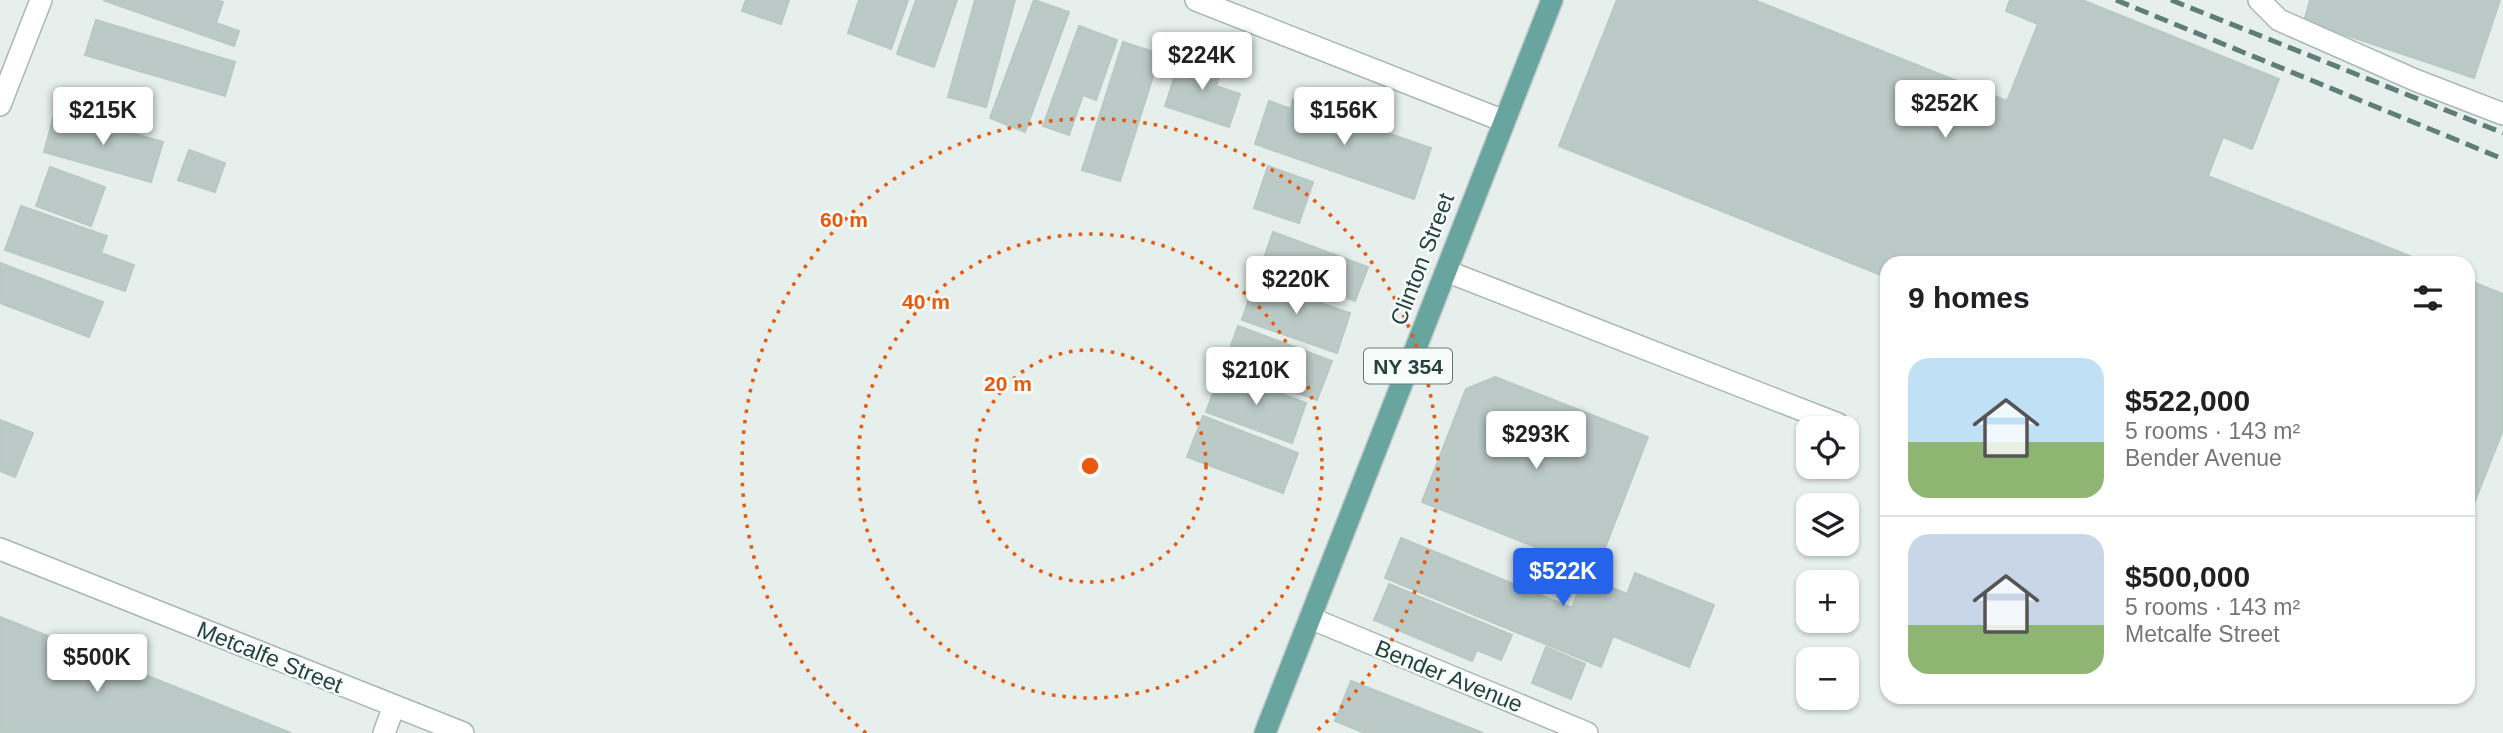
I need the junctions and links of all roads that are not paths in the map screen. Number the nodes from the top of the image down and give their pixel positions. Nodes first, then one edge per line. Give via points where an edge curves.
1 (41, 0) edge
2 (1196, 0) edge
3 (1552, 0) edge
4 (2259, 0) edge
5 (0, 105) edge
6 (2503, 114) edge
7 (1504, 121) junction
8 (1446, 271) junction
9 (1818, 416) edge
10 (0, 549) edge
11 (1310, 618) junction
12 (394, 706) junction
13 (384, 733) edge
14 (463, 733) edge
15 (1265, 733) edge
16 (1587, 733) edge

1 - 5 street
2 - 7 street
3 - 7 main road, Clinton Street / NY 354
4 - 6 street via 2279,20
7 - 8 main road, Clinton Street / NY 354
8 - 9 street
8 - 11 main road, Clinton Street / NY 354
10 - 12 street, Metcalfe Street
11 - 15 main road, Clinton Street / NY 354
11 - 16 street, Bender Avenue
12 - 13 street
12 - 14 street, Metcalfe Street

